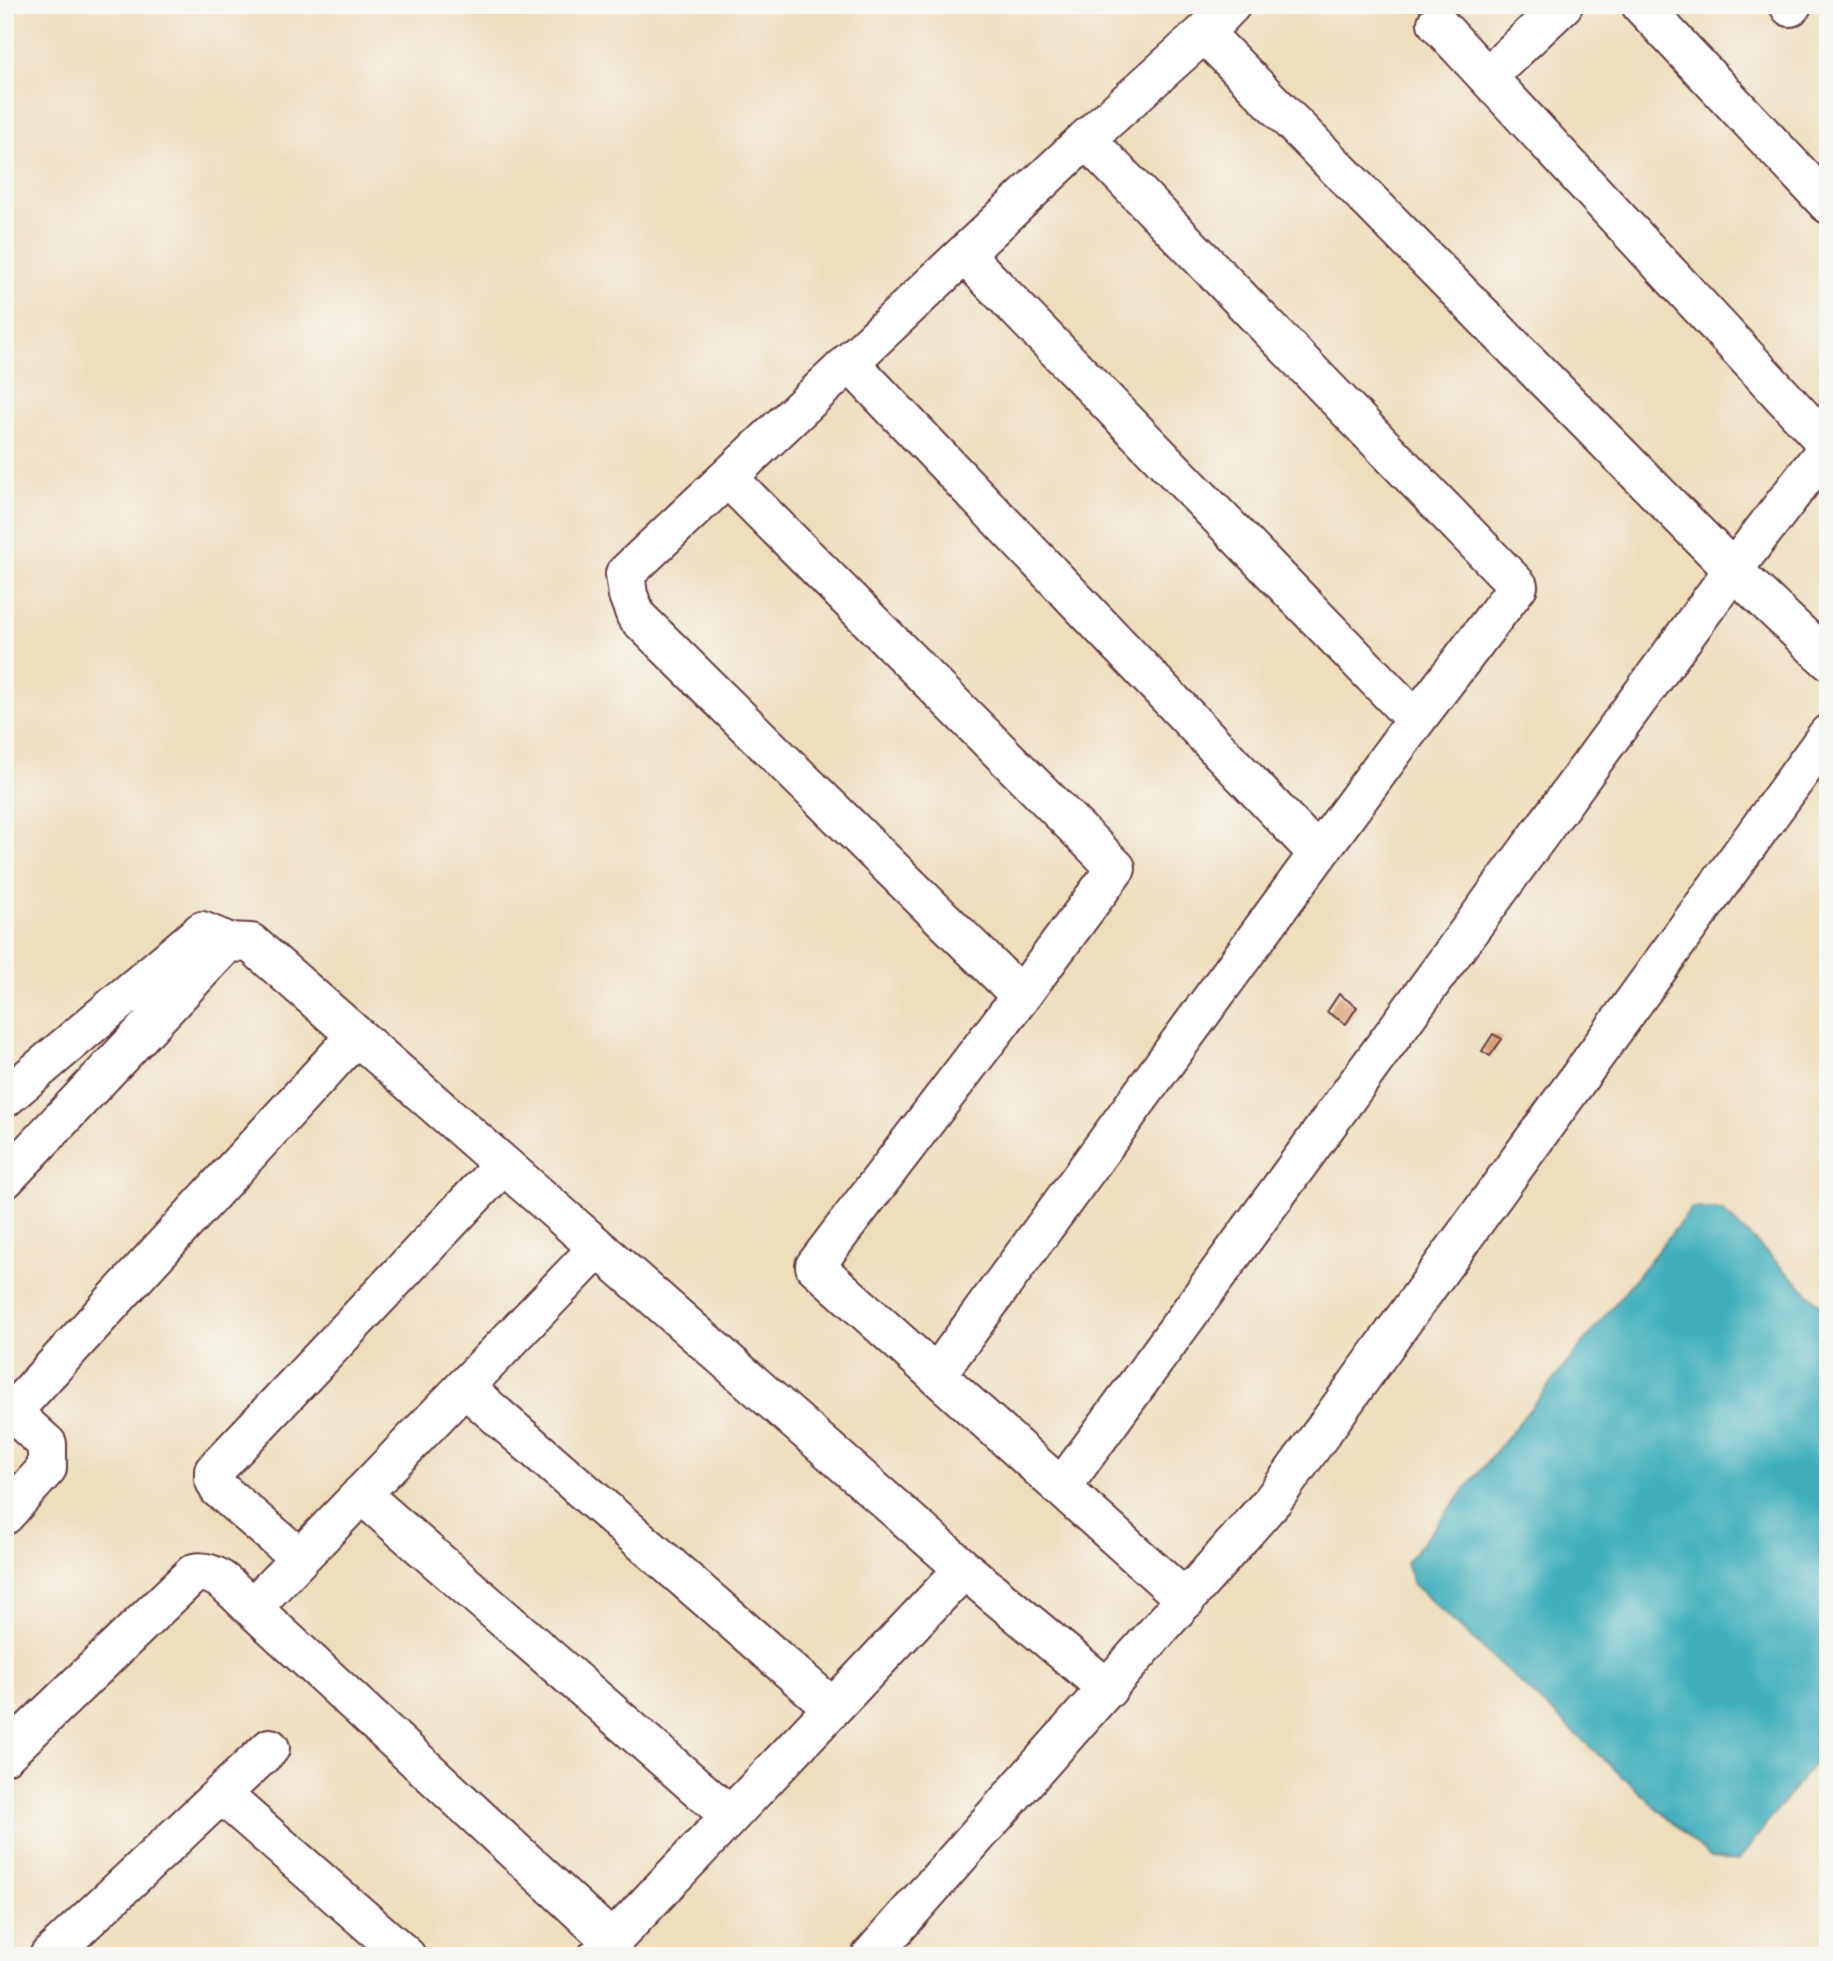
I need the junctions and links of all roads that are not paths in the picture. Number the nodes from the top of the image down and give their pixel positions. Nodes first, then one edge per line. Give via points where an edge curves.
1 (1230, 5) edge
2 (1563, 5) edge
3 (1641, 5) edge
4 (1437, 23) dead end
5 (1204, 33) junction
6 (1487, 77) junction
7 (1086, 139) junction
8 (1828, 204) edge
9 (964, 254) junction
10 (849, 362) junction
11 (1828, 446) edge
12 (727, 478) junction
13 (1733, 570) junction
14 (1828, 660) edge
15 (1416, 720) junction
16 (1828, 734) edge
17 (1318, 854) junction
18 (228, 942) junction
19 (1021, 996) junction
20 (356, 1036) junction
21 (5, 1098) edge
22 (503, 1165) junction
23 (5, 1179) edge
24 (598, 1248) junction
25 (936, 1375) junction
26 (464, 1387) junction
27 (8, 1409) edge
28 (1062, 1487) junction
29 (361, 1494) junction
30 (5, 1515) edge
31 (300, 1558) junction
32 (964, 1569) junction
33 (1186, 1600) junction
34 (251, 1608) junction
35 (1108, 1689) junction
36 (832, 1707) junction
37 (271, 1748) dead end
38 (5, 1755) edge
39 (221, 1794) junction
40 (730, 1816) junction
41 (605, 1948) edge
42 (49, 1956) edge
43 (406, 1956) edge
44 (871, 1956) edge

1 - 5 street
2 - 6 street
3 - 8 street
4 - 6 street
5 - 7 street
5 - 13 street
6 - 11 street
7 - 9 street
7 - 15 street via 1518,586
9 - 10 street
9 - 15 street
10 - 12 street
10 - 17 street
11 - 13 street
12 - 19 street via 1116,868
12 - 19 street via 625,574 636,616
13 - 14 street
13 - 28 street
15 - 17 street
16 - 33 street via 1273,1500
17 - 25 street
18 - 20 street via 251,943
18 - 21 street via 202,931
18 - 23 street
19 - 25 street via 816,1266
20 - 22 street
20 - 27 street
22 - 24 street
22 - 31 street via 214,1471 219,1489
24 - 26 street
24 - 32 street
25 - 28 street
26 - 29 street
26 - 36 street
27 - 30 street via 47,1444 47,1468
28 - 33 street
29 - 31 street
29 - 40 street
31 - 34 street
32 - 35 street
32 - 36 street
33 - 35 street
34 - 38 street via 215,1575 205,1570 194,1573
34 - 41 street
35 - 44 street
36 - 40 street
37 - 39 street
39 - 42 street
39 - 43 street
40 - 41 street

